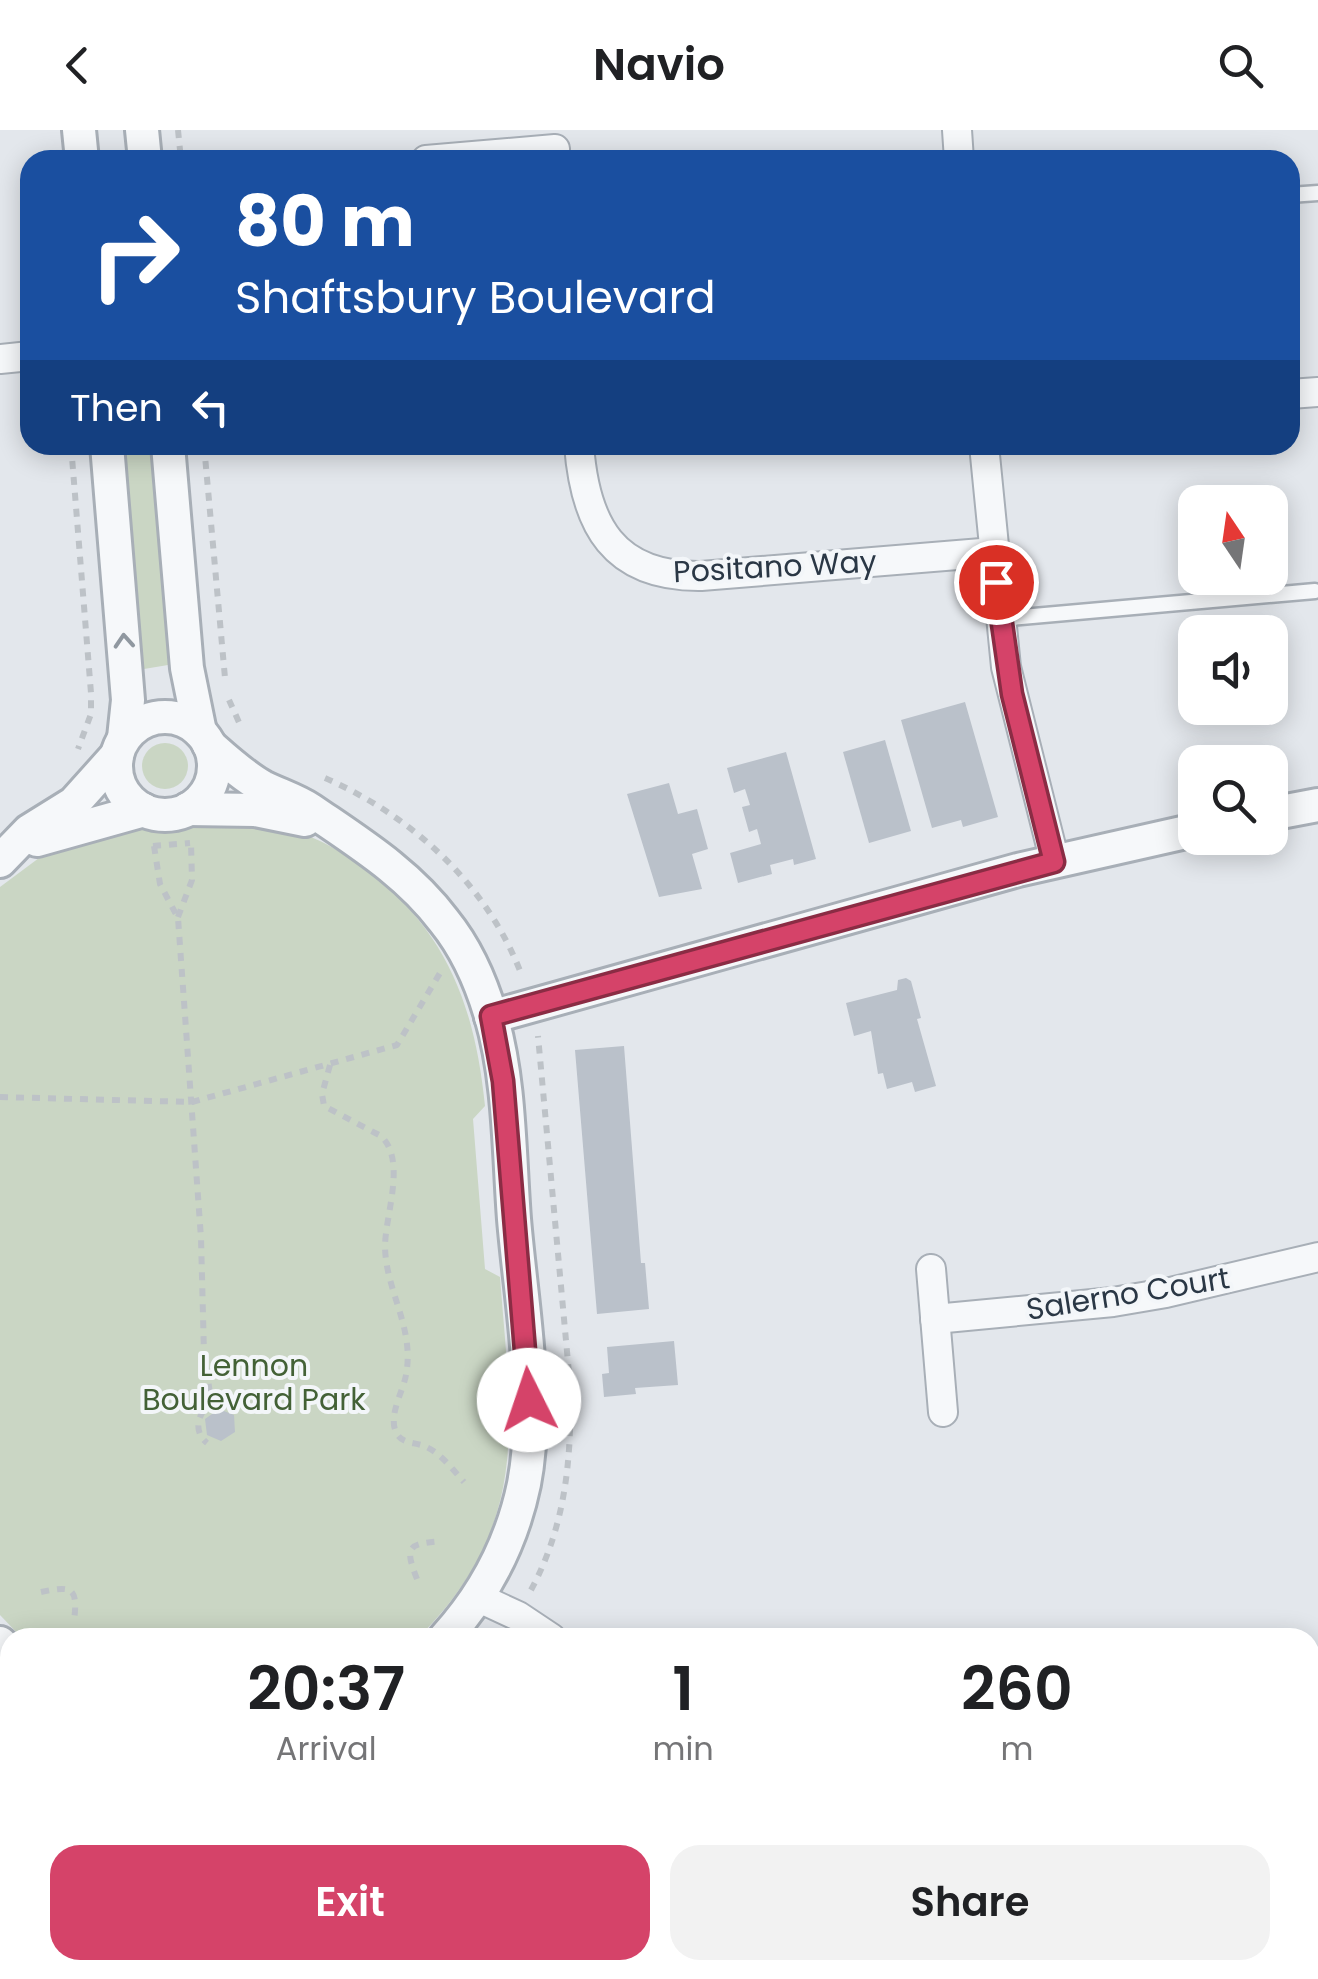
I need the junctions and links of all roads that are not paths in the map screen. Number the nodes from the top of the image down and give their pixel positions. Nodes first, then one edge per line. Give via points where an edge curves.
1 (554, 146) edge
2 (517, 150) edge
3 (108, 455) edge
4 (169, 455) edge
5 (579, 455) edge
6 (985, 455) edge
7 (994, 552) junction
8 (1315, 591) dead end
9 (1000, 619) junction
10 (204, 739) junction
11 (121, 746) junction
12 (1318, 805) edge
13 (188, 809) junction
14 (144, 810) junction
15 (1288, 811) edge
16 (329, 826) junction
17 (1178, 834) edge
18 (1, 860) edge
19 (1054, 862) junction
20 (491, 1016) junction
21 (1318, 1258) edge
22 (930, 1269) dead end
23 (935, 1319) junction
24 (944, 1412) dead end
25 (477, 1597) junction
26 (453, 1628) edge
27 (537, 1628) edge

1 - 2 street
11 -> 3 street via 128,700
4 - 10 street via 187,668
5 - 7 street, Positano Way via 584,490 604,534 628,559 662,574
6 - 7 street
7 - 9 street
8 - 9 lane
9 - 19 street
10 - 11 street via 186,722 161,717 144,722
10 - 13 street via 214,761 212,778
10 - 16 street via 248,778 312,810
11 - 14 street via 120,788
11 - 18 street via 74,802
12 - 15 street
13 - 14 street via 166,815
13 - 16 street via 255,810
14 - 18 street via 63,831
16 - 20 street via 368,847 446,922
17 - 19 street
19 - 20 street
20 - 25 street via 503,1081 530,1429 516,1516
21 - 23 street, Salerno Court via 1113,1302
22 - 23 street
23 - 24 street
25 - 26 street
25 - 27 street

